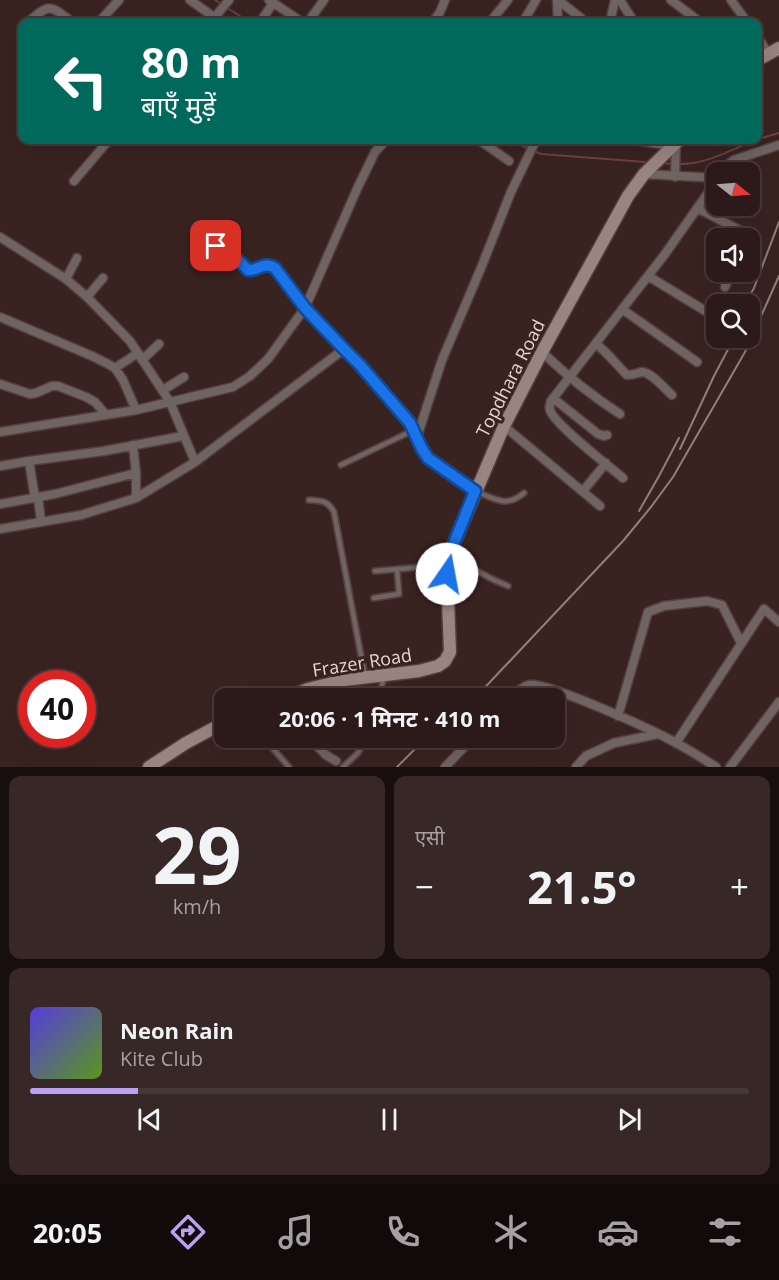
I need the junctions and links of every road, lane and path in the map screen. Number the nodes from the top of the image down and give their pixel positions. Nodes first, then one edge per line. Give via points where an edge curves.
1 (119, 0) edge
2 (190, 0) edge
3 (228, 0) edge
4 (324, 0) edge
5 (445, 0) edge
6 (508, 0) edge
7 (536, 0) edge
8 (615, 0) edge
9 (620, 0) edge
10 (671, 0) edge
11 (731, 0) edge
12 (562, 1) edge
13 (271, 2) edge
14 (33, 18) edge
15 (67, 18) edge
16 (103, 18) edge
17 (215, 18) edge
18 (219, 18) edge
19 (263, 18) edge
20 (297, 18) edge
21 (311, 18) edge
22 (436, 18) edge
23 (493, 18) edge
24 (525, 18) edge
25 (559, 18) edge
26 (581, 18) dead end
27 (611, 18) edge
28 (631, 18) edge
29 (695, 18) edge
30 (744, 18) edge
31 (762, 42) edge
32 (773, 53) edge
33 (106, 144) edge
34 (382, 144) edge
35 (485, 144) edge
36 (533, 144) edge
37 (779, 145) edge
38 (675, 146) edge
39 (509, 161) dead end
40 (731, 162) edge
41 (675, 172) junction
42 (644, 174) junction
43 (706, 177) edge
44 (74, 181) dead end
45 (706, 195) edge
46 (697, 208) junction
47 (198, 226) dead end
48 (735, 228) edge
49 (0, 237) edge
50 (78, 258) dead end
51 (648, 276) junction
52 (103, 278) dead end
53 (66, 279) junction
54 (727, 282) edge
55 (725, 287) dead end
56 (87, 297) junction
57 (305, 308) junction
58 (622, 309) junction
59 (706, 311) edge
60 (0, 317) edge
61 (159, 344) dead end
62 (596, 344) junction
63 (344, 349) junction
64 (542, 352) junction
65 (140, 356) junction
66 (697, 362) dead end
67 (115, 368) junction
68 (184, 377) dead end
69 (568, 377) junction
70 (0, 384) edge
71 (164, 390) junction
72 (672, 395) dead end
73 (553, 398) junction
74 (170, 402) junction
75 (136, 410) junction
76 (620, 414) dead end
77 (106, 415) junction
78 (504, 426) junction
79 (0, 432) edge
80 (415, 433) junction
81 (607, 435) dead end
82 (183, 436) junction
83 (133, 445) junction
84 (29, 461) junction
85 (195, 462) junction
86 (606, 463) junction
87 (341, 465) dead end
88 (0, 466) edge
89 (136, 473) junction
90 (623, 478) dead end
91 (475, 491) junction
92 (583, 491) junction
93 (524, 493) dead end
94 (36, 497) junction
95 (136, 498) junction
96 (309, 500) dead end
97 (0, 504) edge
98 (600, 506) dead end
99 (41, 521) junction
100 (0, 529) edge
101 (450, 561) junction
102 (397, 569) junction
103 (375, 571) dead end
104 (508, 586) dead end
105 (374, 598) dead end
106 (779, 622) edge
107 (741, 643) junction
108 (445, 661) joint
109 (385, 675) junction
110 (365, 677) junction
111 (312, 688) edge
112 (381, 688) edge
113 (523, 688) edge
114 (548, 688) edge
115 (565, 694) edge
116 (779, 702) edge
117 (618, 716) junction
118 (214, 728) edge
119 (658, 734) junction
120 (676, 742) junction
121 (271, 748) edge
122 (319, 748) edge
123 (361, 748) edge
124 (463, 748) edge
125 (339, 764) edge
126 (149, 767) edge
127 (289, 767) edge
128 (445, 767) edge
129 (576, 767) edge
130 (716, 767) edge
131 (730, 767) edge

1 - 16 street
2 - 17 street
3 - 18 street
4 - 21 street
5 - 22 street
6 - 23 street
7 - 24 street
8 - 27 street
9 - 28 street
10 - 29 street
11 - 30 street
12 - 25 street
12 - 26 street
13 - 19 street
13 - 20 street
14 - 15 street via 49,8
31 - 32 street
33 - 44 street
34 - 57 street via 366,171
35 - 39 street
36 - 80 street
37 - 40 street
38 - 41 street
38 - 42 street, Topdhara Road
41 - 42 street
41 - 43 street
42 - 64 street, Topdhara Road
45 - 46 street
46 - 48 street
46 - 51 street
47 - 57 street via 216,246 248,270 273,266
49 - 53 street
50 - 53 street
51 - 58 street
51 - 59 street
52 - 56 street
53 - 56 street
54 - 55 street
56 - 65 street
57 - 63 street
57 - 74 street via 268,359 250,376 233,387
58 - 62 street
58 - 66 street
60 - 67 street
61 - 65 street
62 - 69 street
62 - 72 street via 627,375 649,374
63 - 80 street via 379,385
63 - 85 street
64 - 69 street
64 - 78 street, Topdhara Road
65 - 67 street
65 - 71 street
67 - 75 street
68 - 71 street
69 - 73 street
69 - 76 street
70 - 77 street via 30,393 58,386 86,397
71 - 74 street
73 - 81 street via 598,434
73 - 86 street via 550,412
74 - 75 street
74 - 82 street
75 - 77 street
77 - 79 street
78 - 91 street, Topdhara Road
78 - 92 street
80 - 87 lane
80 - 91 street via 428,458
82 - 83 street
82 - 85 street
83 - 84 street
83 - 89 street
84 - 88 street
84 - 94 street
85 - 95 street
86 - 90 street
86 - 92 street
89 - 94 street
89 - 95 street
91 - 93 lane via 511,501
91 - 101 street, Topdhara Road
92 - 98 street
94 - 97 street
94 - 99 street
95 - 99 street via 81,516
96 - 110 lane via 329,504 334,512
99 - 100 street
101 - 102 lane
101 - 104 lane
101 - 108 street, Topdhara Road via 450,652
102 - 103 lane
102 - 105 lane via 399,594
106 - 107 street via 764,609
107 - 117 street via 722,605 706,601 648,612
107 - 120 street
108 - 109 street, Frazer Road via 419,671
109 - 110 street, Frazer Road
109 - 112 lane
110 - 111 street, Frazer Road
113 - 114 street
115 - 117 street
116 - 131 street
117 - 119 street
118 - 126 street
119 - 120 street
119 - 129 street via 614,743 586,756
120 - 130 street
121 - 127 lane
122 - 125 street
123 - 125 lane
124 - 128 street

